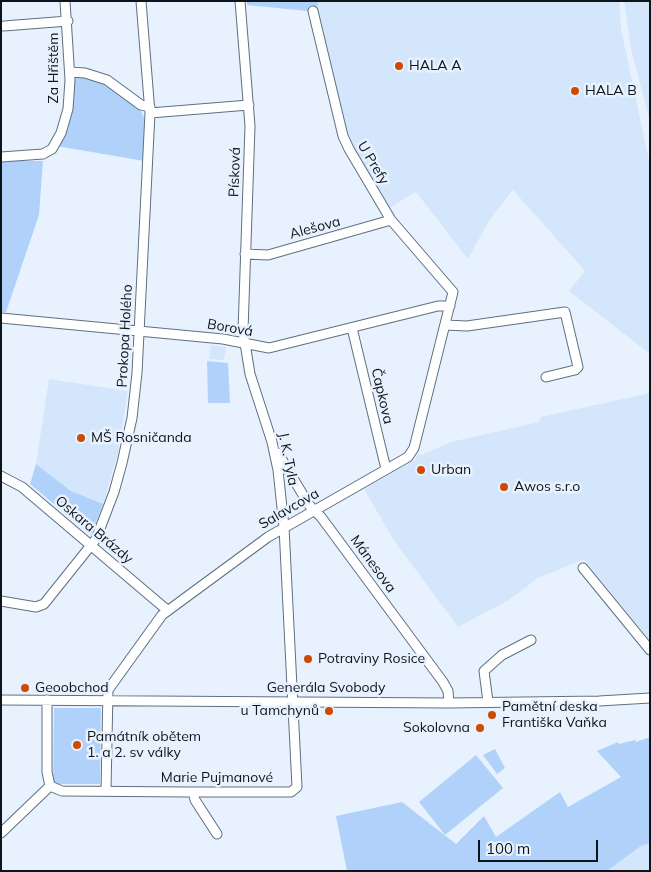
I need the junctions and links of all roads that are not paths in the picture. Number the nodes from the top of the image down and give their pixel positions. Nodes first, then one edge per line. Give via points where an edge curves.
1 (65, 1) edge
2 (141, 1) edge
3 (240, 1) edge
4 (313, 11) dead end
5 (68, 21) junction
6 (4, 26) dead end
7 (70, 72) junction
8 (249, 106) junction
9 (150, 110) junction
10 (1, 157) edge
11 (391, 220) junction
12 (245, 254) junction
13 (450, 306) junction
14 (1, 318) edge
15 (445, 325) junction
16 (352, 328) junction
17 (140, 332) junction
18 (245, 344) junction
19 (546, 377) dead end
20 (272, 442) junction
21 (386, 469) junction
22 (1, 476) edge
23 (314, 510) junction
24 (284, 527) junction
25 (92, 546) junction
26 (583, 568) dead end
27 (1, 601) edge
28 (167, 610) junction
29 (531, 640) dead end
30 (650, 650) edge
31 (650, 698) edge
32 (1, 700) edge
33 (47, 700) junction
34 (107, 700) junction
35 (294, 702) junction
36 (449, 702) junction
37 (488, 702) junction
38 (50, 786) junction
39 (106, 791) junction
40 (193, 792) junction
41 (1, 833) edge
42 (217, 834) dead end

1 - 5 street, Za Hřištěm
2 - 9 street, Prokopa Holého
3 - 8 street, Písková
4 - 11 street, U Prefy via 344,139
5 - 6 street, Za Hřištěm
5 - 7 street, Za Hřištěm
7 - 9 street via 107,80
7 - 10 street, Za Hřištěm via 67,116 52,149 38,156
8 - 9 street
8 - 12 street, Písková
9 - 17 street, Prokopa Holého
11 - 12 street, Alešova via 268,255
11 - 13 street, U Prefy via 452,290
12 - 18 street, Písková via 242,322
13 - 15 street, Salavcova
13 - 16 street, Borová via 438,306
14 - 17 street, Borová
15 - 19 street via 466,326 565,312 578,367
15 - 21 street, Salavcova via 414,448 408,456
16 - 18 street, Borová via 269,348
16 - 21 street, Čapkova
17 - 18 street, Borová
17 - 25 street, Prokopa Holého via 135,395 124,454 109,508
18 - 20 street, J. K. Tyla via 250,374
20 - 23 street, Mánesova
20 - 24 street, J. K. Tyla
21 - 23 street, Salavcova
22 - 25 street, Oskara Brázdy via 22,487
23 - 24 street, Salavcova
23 - 36 street, Mánesova via 443,682
24 - 28 street, Salavcova
24 - 35 street, J. K. Tyla
25 - 27 street, Prokopa Holého via 42,606
25 - 28 street, Oskara Brázdy
26 - 30 street
28 - 34 street, Salavcova via 111,683
29 - 37 street via 502,655 485,669
31 - 37 street, Generála Svobody
32 - 33 street, Generála Svobody
33 - 34 street, Generála Svobody
33 - 38 street via 46,772
34 - 35 street, Generála Svobody
34 - 39 street, Salavcova
35 - 36 street, Generála Svobody
35 - 40 street, Marie Pujmanové via 295,790
36 - 37 street, Generála Svobody
38 - 39 street, Marie Pujmanové via 62,791
38 - 41 street
39 - 40 street, Marie Pujmanové
40 - 42 street via 198,807

